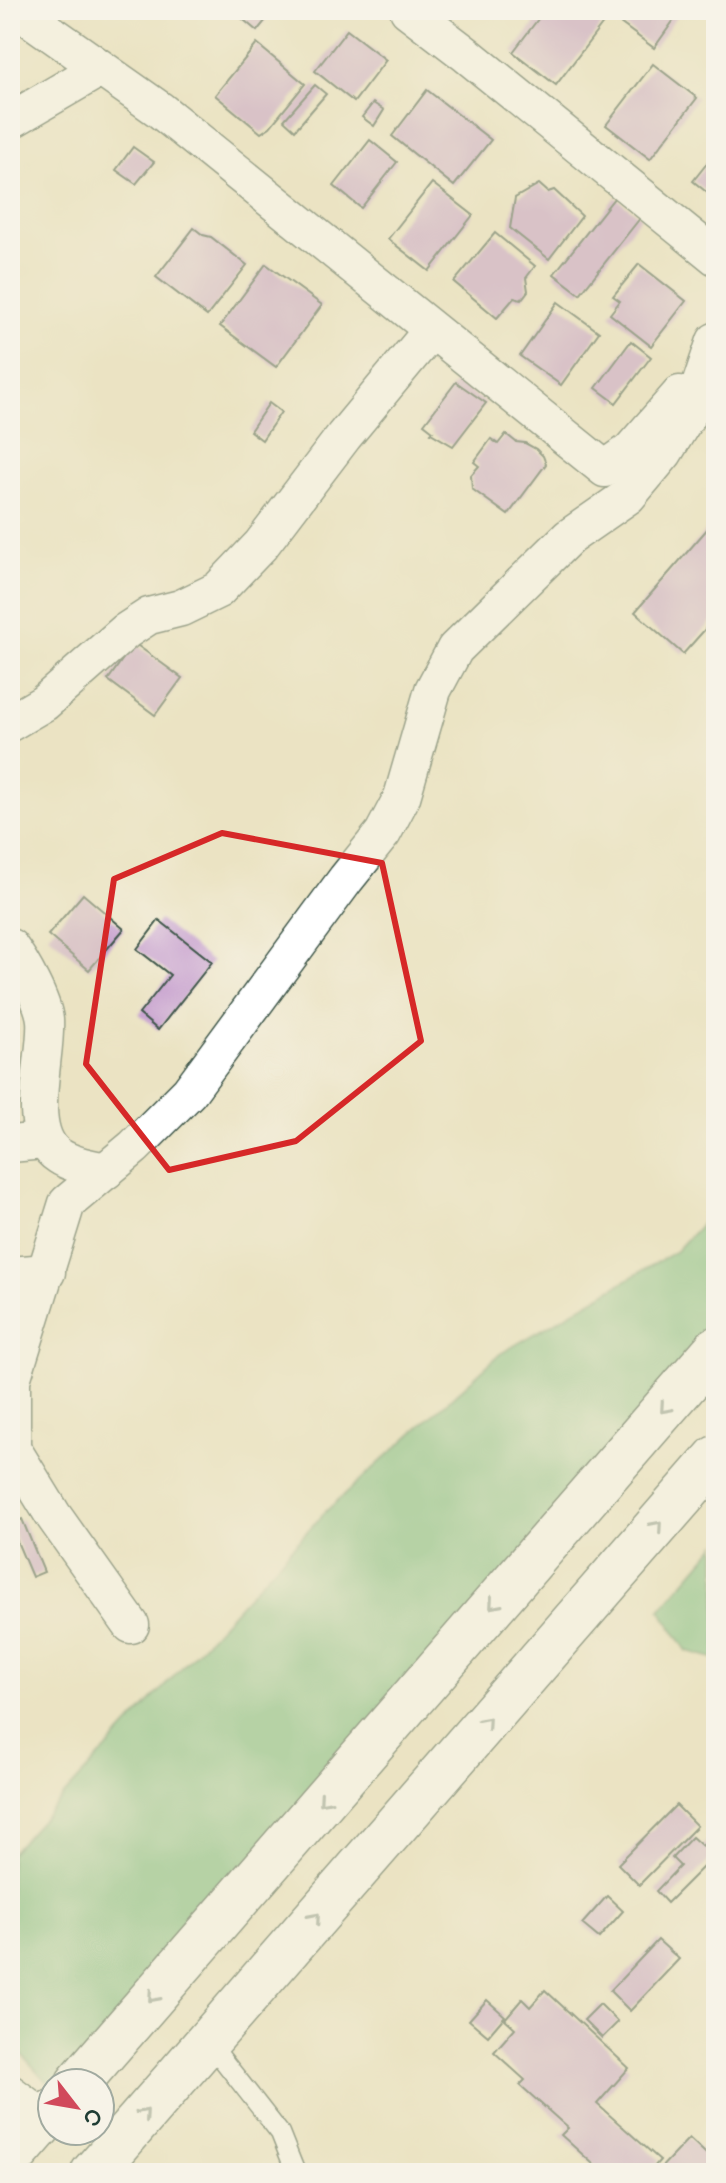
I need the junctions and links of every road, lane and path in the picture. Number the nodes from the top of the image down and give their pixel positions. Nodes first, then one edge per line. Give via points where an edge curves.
1 (18, 10) edge
2 (408, 10) edge
3 (10, 37) edge
4 (88, 61) junction
5 (10, 121) edge
6 (716, 257) edge
7 (431, 331) junction
8 (715, 340) edge
9 (10, 723) edge
10 (10, 947) edge
11 (27, 1143) edge
12 (106, 1171) junction
13 (47, 1272) junction
14 (10, 1275) edge
15 (716, 1349) edge
16 (716, 1458) edge
17 (131, 1625) dead end
18 (208, 2041) junction
19 (92, 2067) edge
20 (10, 2093) edge
21 (36, 2108) edge
22 (36, 2131) edge
23 (10, 2160) edge
24 (93, 2173) edge
25 (296, 2173) edge

1 - 4 street
2 - 6 street
3 - 4 street
4 - 5 street
4 - 7 street via 160,110
7 - 8 street via 605,469 630,451 674,403
7 - 9 street via 261,545 218,590 149,616 44,703
8 - 12 street via 693,406 664,453 628,496 569,537 455,649 433,690 402,797 383,833 189,1092
10 - 11 street via 45,1018
11 - 12 street
12 - 13 street via 67,1203
13 - 14 street
13 - 17 street via 12,1380 12,1448
15 -> 19 highway
18 -> 16 highway
24 -> 18 highway
18 - 25 lane via 280,2133
20 - 21 street
22 - 23 highway

